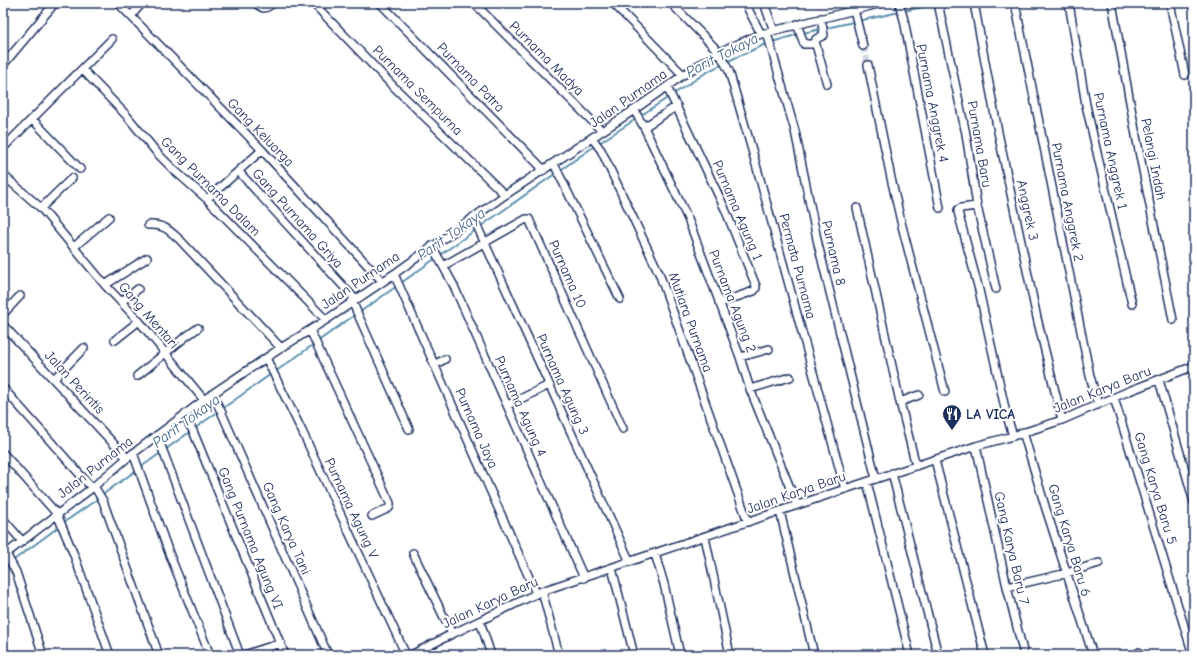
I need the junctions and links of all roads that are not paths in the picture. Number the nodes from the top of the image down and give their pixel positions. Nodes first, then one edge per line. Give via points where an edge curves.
1 (55, 3) edge
2 (142, 3) edge
3 (256, 3) edge
4 (272, 3) edge
5 (314, 3) edge
6 (380, 3) edge
7 (474, 3) edge
8 (613, 3) edge
9 (671, 3) edge
10 (745, 3) edge
11 (764, 3) edge
12 (882, 3) edge
13 (899, 3) edge
14 (938, 3) edge
15 (1015, 3) edge
16 (1069, 3) edge
17 (1112, 3) edge
18 (1170, 3) edge
19 (121, 4) edge
20 (866, 5) edge
21 (975, 6) edge
22 (855, 12) junction
23 (131, 16) junction
24 (821, 20) junction
25 (797, 24) junction
26 (767, 33) junction
27 (112, 39) dead end
28 (815, 44) junction
29 (863, 46) tunnel mouth
30 (720, 54) junction
31 (3, 65) edge
32 (868, 65) tunnel mouth
33 (82, 69) junction
34 (682, 75) junction
35 (1185, 75) dead end
36 (827, 84) dead end
37 (669, 90) junction
38 (676, 104) junction
39 (636, 113) junction
40 (32, 119) junction
41 (643, 125) junction
42 (602, 131) junction
43 (594, 140) junction
44 (3, 148) edge
45 (262, 150) junction
46 (555, 167) junction
47 (80, 169) dead end
48 (544, 170) junction
49 (239, 172) junction
50 (3, 175) edge
51 (72, 178) dead end
52 (504, 195) junction
53 (207, 199) junction
54 (977, 206) junction
55 (40, 208) junction
56 (857, 208) dead end
57 (940, 208) dead end
58 (109, 217) dead end
59 (474, 220) junction
60 (148, 225) dead end
61 (485, 242) junction
62 (74, 247) junction
63 (433, 247) junction
64 (146, 258) dead end
65 (442, 263) junction
66 (395, 276) junction
67 (382, 281) junction
68 (105, 285) junction
69 (138, 289) dead end
70 (996, 289) dead end
71 (20, 296) dead end
72 (620, 299) dead end
73 (122, 302) junction
74 (354, 302) junction
75 (719, 303) junction
76 (1132, 304) dead end
77 (3, 314) edge
78 (326, 320) junction
79 (1173, 320) dead end
80 (139, 321) junction
81 (3, 325) edge
82 (198, 328) dead end
83 (311, 332) junction
84 (115, 340) dead end
85 (84, 348) dead end
86 (281, 348) junction
87 (769, 349) dead end
88 (165, 354) junction
89 (740, 357) junction
90 (445, 359) dead end
91 (267, 361) junction
92 (434, 365) junction
93 (1194, 366) edge
94 (137, 376) dead end
95 (790, 377) dead end
96 (54, 379) junction
97 (1159, 380) junction
98 (549, 385) junction
99 (3, 388) edge
100 (750, 389) junction
101 (945, 392) dead end
102 (919, 395) dead end
103 (213, 397) junction
104 (1114, 398) junction
105 (204, 400) junction
106 (900, 402) junction
107 (508, 405) junction
108 (1098, 405) junction
109 (186, 418) junction
110 (1062, 420) junction
111 (410, 429) dead end
112 (623, 429) dead end
113 (1024, 432) junction
114 (157, 435) junction
115 (1012, 436) junction
116 (976, 446) junction
117 (3, 453) edge
118 (133, 453) junction
119 (127, 458) junction
120 (935, 460) junction
121 (916, 466) junction
122 (892, 473) junction
123 (876, 479) junction
124 (868, 482) junction
125 (95, 488) junction
126 (845, 489) junction
127 (1194, 502) edge
128 (797, 506) junction
129 (780, 511) junction
130 (372, 516) dead end
131 (58, 517) junction
132 (3, 518) edge
133 (748, 522) junction
134 (705, 537) junction
135 (22, 541) junction
136 (413, 553) dead end
137 (655, 554) junction
138 (6, 556) edge
139 (630, 562) junction
140 (1099, 563) dead end
141 (612, 568) junction
142 (1067, 573) junction
143 (584, 578) junction
144 (1007, 587) junction
145 (539, 592) junction
146 (480, 621) junction
147 (452, 634) junction
148 (281, 643) junction
149 (43, 655) edge
150 (110, 655) edge
151 (159, 655) edge
152 (210, 655) edge
153 (240, 655) edge
154 (244, 655) edge
155 (285, 655) edge
156 (328, 655) edge
157 (406, 655) edge
158 (411, 655) edge
159 (492, 655) edge
160 (559, 655) edge
161 (634, 655) edge
162 (680, 655) edge
163 (730, 655) edge
164 (814, 655) edge
165 (910, 655) edge
166 (938, 655) edge
167 (985, 655) edge
168 (1024, 655) edge
169 (1093, 655) edge
170 (1193, 655) edge

1 - 31 street
2 - 23 street
3 - 4 street via 260,8 266,8
5 - 52 street, Purnama Sempurna via 392,85
6 - 48 street, Purnama Patra
7 - 42 street, Purnama Madya
8 - 34 street
9 - 30 street, Permata Purnama
10 - 26 street
11 - 26 street
12 - 20 street, Jalan Purnama
13 - 57 street, Purnama Anggrek 4
14 - 54 street, Purnama Baru via 966,134
15 - 108 street, Purnama Anggrek 2
16 - 76 street, Purnama Anggrek 1 via 1086,105
17 - 79 street, Pelangi Indah
18 - 35 street
19 - 23 street, Gang Keluarga
20 - 22 street, Jalan Purnama
21 - 110 street, Anggrek 3 via 1037,318
22 - 24 street, Jalan Purnama
22 - 29 street
23 - 45 street, Gang Keluarga
24 - 25 street, Jalan Purnama
24 - 28 street via 824,36 816,39
25 - 26 street, Jalan Purnama
25 - 28 street via 804,44
26 - 30 street, Jalan Purnama
26 - 123 street, Purnama 8 via 794,131 820,251
27 - 33 street
28 - 36 street
30 - 34 street, Jalan Purnama
30 - 126 street, Permata Purnama via 729,71 752,150
32 - 101 street via 902,226
33 - 40 street
33 - 53 street, Gang Purnama Dalam via 127,116 158,154
34 - 37 street, Jalan Purnama
37 - 38 street, Purnama Agung 1
37 - 39 street, Jalan Purnama
38 - 41 street
38 - 75 street, Purnama Agung 1 via 725,209 756,286 754,291
39 - 41 street, Purnama Agung 2
39 - 42 street, Jalan Purnama
40 - 44 street
40 - 47 street
41 - 75 street, Purnama Agung 2 via 688,219
42 - 43 street, Jalan Purnama
43 - 46 street, Jalan Purnama
43 - 133 street, Mutiara Purnama via 659,273
45 - 49 street
45 - 67 street, Gang Keluarga
46 - 48 street, Jalan Purnama
46 - 72 street
48 - 52 street, Jalan Purnama
49 - 53 street
49 - 74 street, Gang Purnama Griya
50 - 55 street, Gang Mentari
51 - 55 street
52 - 59 street, Jalan Purnama
53 - 78 street, Gang Purnama Dalam
54 - 70 street, Purnama Baru
54 - 115 street via 961,208 958,212 979,290
55 - 62 street, Gang Mentari
56 - 106 street
58 - 62 street
59 - 61 street, Purnama Agung 3
59 - 63 street, Jalan Purnama
60 - 86 street via 164,227 180,240
61 - 65 street, Purnama 10
61 - 98 street, Purnama Agung 3
61 - 112 street, Purnama 10 via 526,219 530,220
62 - 68 street, Gang Mentari
63 - 65 street, Purnama Agung 4
63 - 66 street, Jalan Purnama
64 - 68 street
65 - 107 street, Purnama Agung 4
66 - 67 street, Jalan Purnama
66 - 92 street, Purnama Jaya
67 - 74 street, Jalan Purnama
68 - 73 street, Gang Mentari
69 - 73 street
71 - 77 street
73 - 80 street, Gang Mentari
74 - 78 street, Jalan Purnama
74 - 111 street, Gang Purnama Griya
75 - 89 street, Purnama Agung 2
78 - 83 street, Jalan Purnama
80 - 84 street
80 - 88 street, Gang Mentari
81 - 96 street, Jalan Perintis
82 - 88 street
83 - 86 street, Jalan Purnama
83 - 130 street via 390,503 389,508
85 - 96 street
86 - 91 street, Jalan Purnama
87 - 89 street
88 - 94 street
88 - 105 street, Gang Mentari
89 - 100 street, Purnama Agung 2
90 - 92 street
91 - 103 street, Jalan Purnama
91 - 157 street, Purnama Agung V
92 - 145 street, Purnama Jaya
93 - 97 street, Jalan Karya Baru
95 - 100 street
96 - 119 street, Jalan Perintis
97 - 104 street, Jalan Karya Baru
97 - 127 street
98 - 107 street
98 - 139 street, Purnama Agung 3
99 - 125 street
100 - 128 street, Purnama Agung 2
102 - 106 street
103 - 105 street, Jalan Purnama
103 - 156 street, Gang Karya Tani
104 - 108 street, Jalan Karya Baru
104 - 170 street, Gang Karya Baru 5
105 - 109 street, Jalan Purnama
106 - 121 street
107 - 143 street, Purnama Agung 4
108 - 110 street, Jalan Karya Baru
109 - 114 street, Jalan Purnama
109 - 148 street, Gang Purnama Agung VI
110 - 113 street, Jalan Karya Baru
113 - 115 street, Jalan Karya Baru
113 - 142 street, Gang Karya Baru 6
114 - 118 street, Jalan Purnama
114 - 153 street
115 - 116 street, Jalan Karya Baru
116 - 120 street, Jalan Karya Baru
116 - 144 street, Gang Karya Baru 7
117 - 131 street
118 - 119 street, Jalan Purnama
118 - 152 street
119 - 125 street, Jalan Purnama
120 - 121 street, Jalan Karya Baru
120 - 167 street
121 - 122 street, Jalan Karya Baru
122 - 123 street, Jalan Karya Baru
122 - 166 street
123 - 124 street, Jalan Karya Baru
124 - 126 street, Jalan Karya Baru
124 - 165 street
125 - 131 street, Jalan Purnama
125 - 151 street via 103,501
126 - 128 street, Jalan Karya Baru
128 - 129 street, Jalan Karya Baru
129 - 133 street, Jalan Karya Baru
129 - 164 street
131 - 135 street, Jalan Purnama
131 - 150 street
132 - 135 street
133 - 134 street, Jalan Karya Baru
134 - 137 street, Jalan Karya Baru
134 - 163 street
135 - 138 street, Jalan Purnama
136 - 147 street
137 - 139 street, Jalan Karya Baru
137 - 162 street
138 - 149 street via 16,572
139 - 141 street, Jalan Karya Baru
140 - 142 street
141 - 143 street, Jalan Karya Baru
141 - 161 street
142 - 144 street
142 - 169 street, Gang Karya Baru 6
143 - 145 street, Jalan Karya Baru
144 - 168 street, Gang Karya Baru 7
145 - 146 street, Jalan Karya Baru
145 - 160 street, Purnama Jaya
146 - 147 street, Jalan Karya Baru
146 - 159 street
147 - 158 street, Jalan Karya Baru
148 - 154 street
148 - 155 street, Gang Purnama Agung VI

